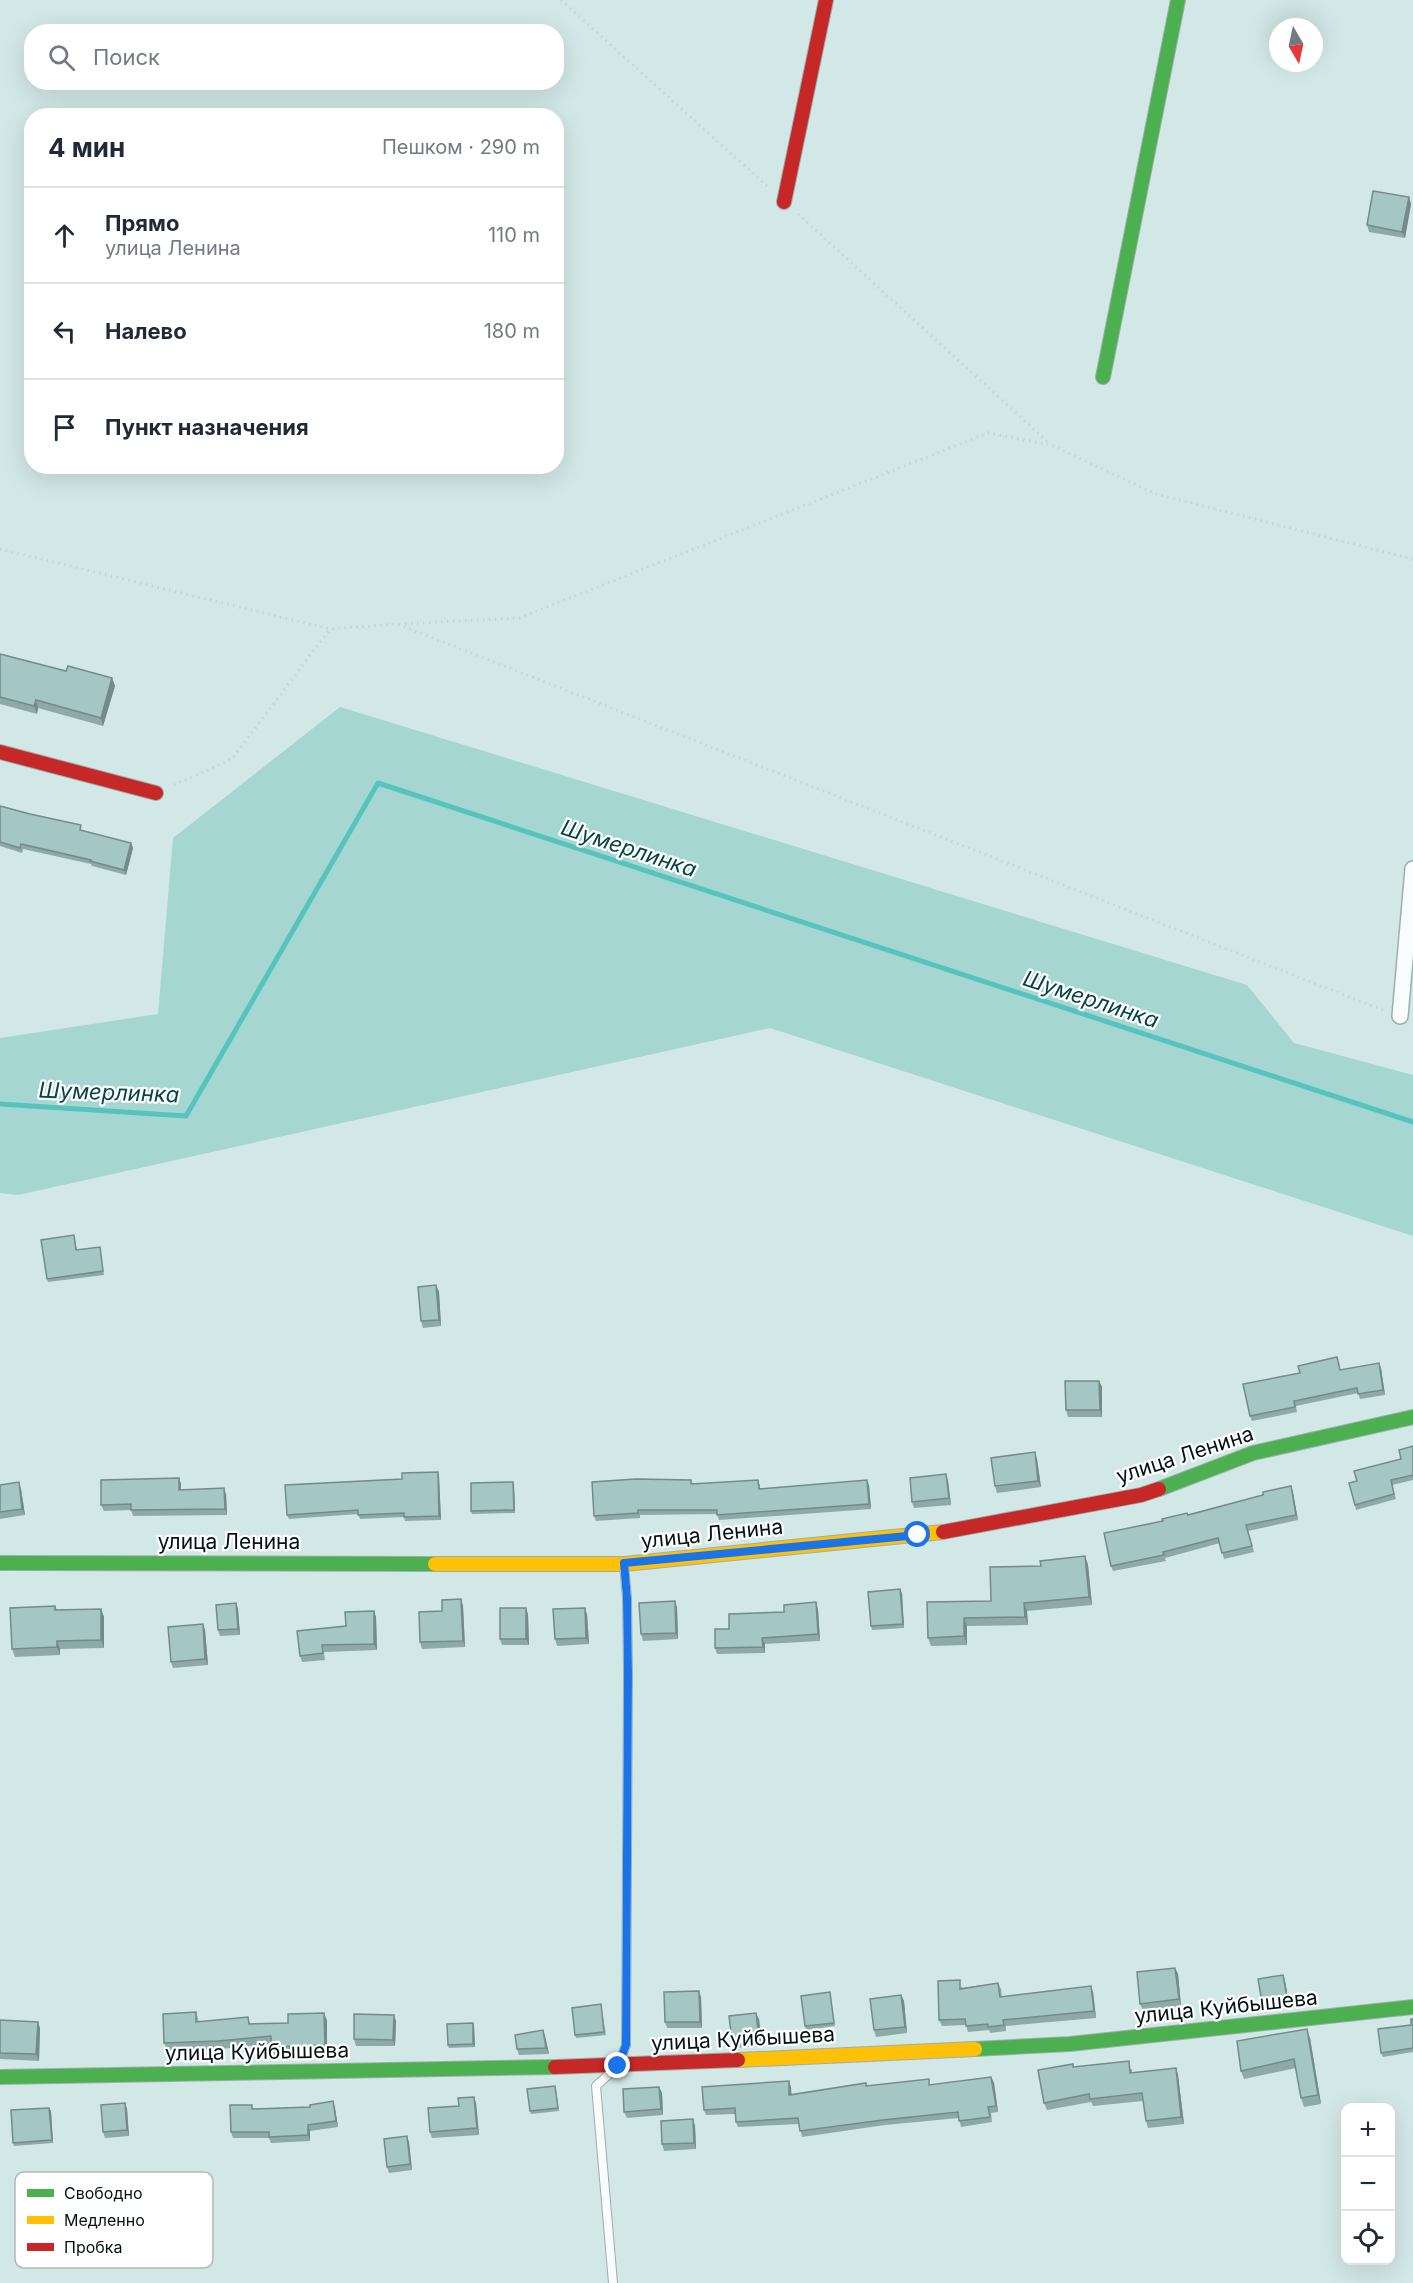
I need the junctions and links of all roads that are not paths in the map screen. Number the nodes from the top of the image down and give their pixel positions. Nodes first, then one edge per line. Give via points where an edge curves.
1 (826, 0) edge
2 (1178, 0) edge
3 (784, 202) road end
4 (1103, 377) dead end
5 (0, 752) edge
6 (156, 793) road end
7 (1413, 869) edge
8 (1400, 1017) road end
9 (1413, 1418) edge
10 (0, 1563) edge
11 (624, 1563) junction
12 (1413, 2007) edge
13 (618, 2066) junction
14 (0, 2077) edge
15 (613, 2283) edge

1 - 3 street
2 - 4 street
5 - 6 street
7 - 8 street
9 - 11 street, улица Ленина via 1253,1453 1141,1495 972,1528
10 - 11 street, улица Ленина
11 - 13 lane via 628,1674 626,2045
12 - 13 street, улица Куйбышева via 1071,2044
13 - 14 street, улица Куйбышева
13 - 15 lane via 596,2086

